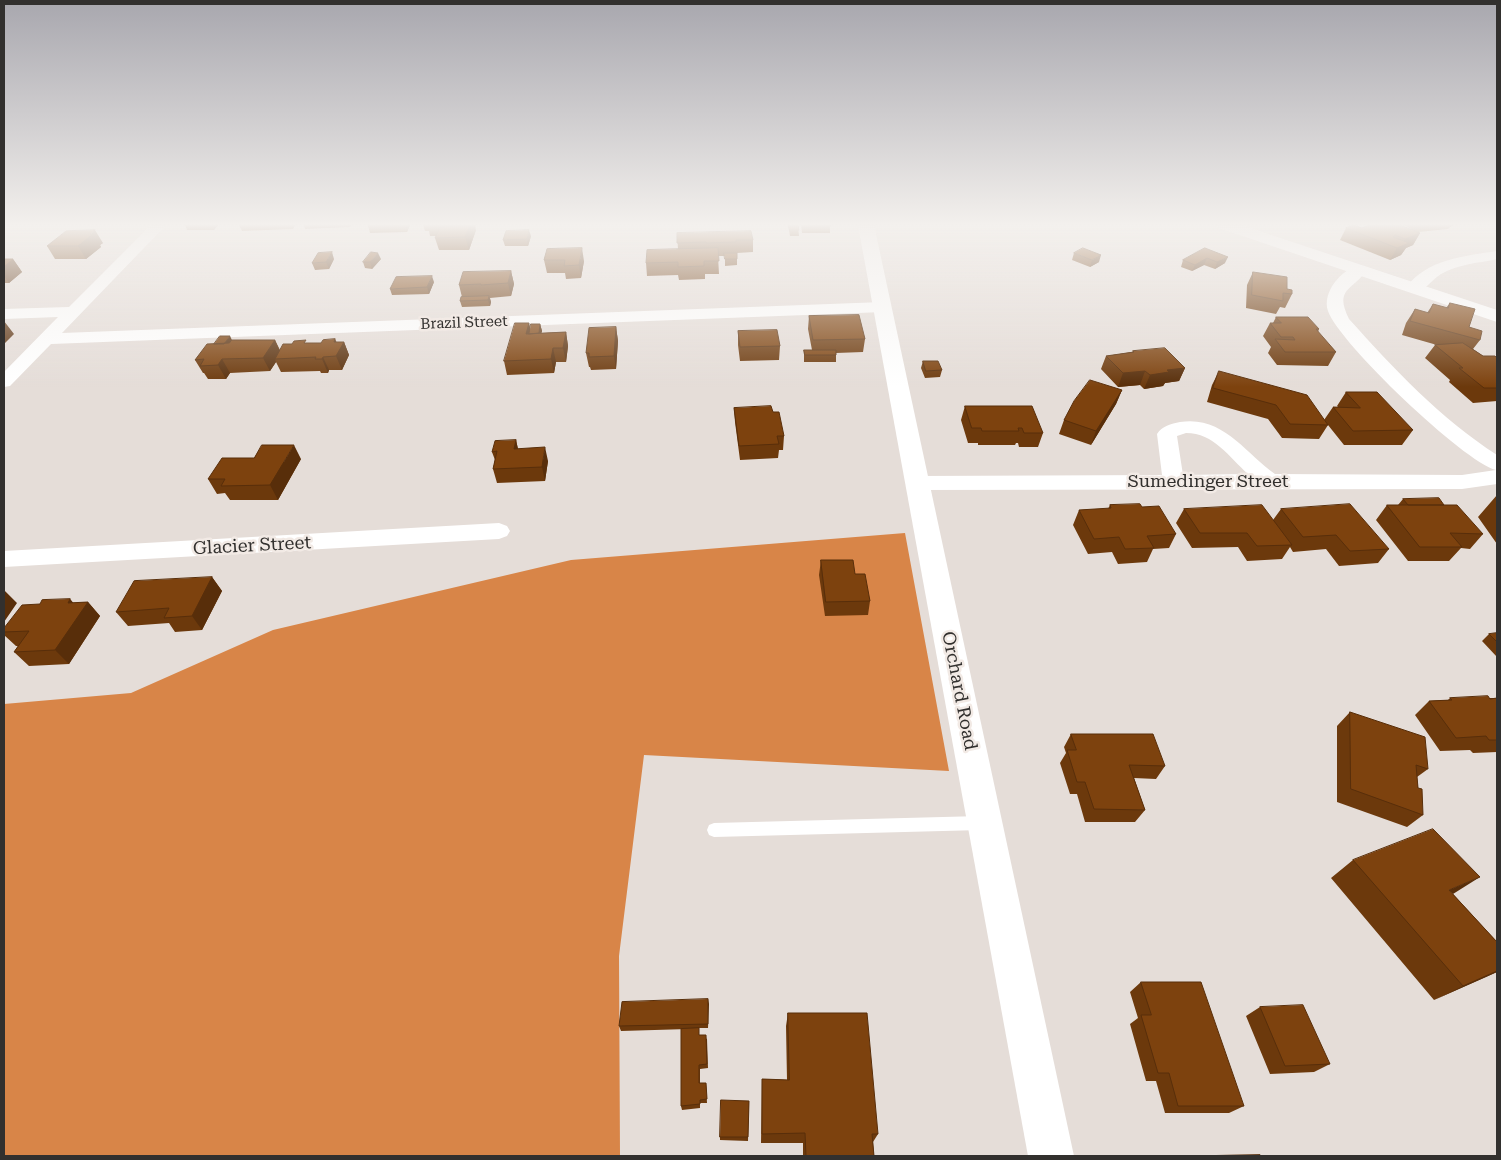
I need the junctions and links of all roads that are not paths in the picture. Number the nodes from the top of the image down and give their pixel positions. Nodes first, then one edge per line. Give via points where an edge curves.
1 (105, 279) edge
2 (877, 279) edge
3 (1348, 279) edge
4 (1387, 279) edge
5 (1425, 279) edge
6 (1414, 288) junction
7 (883, 307) junction
8 (72, 312) junction
9 (4, 314) edge
10 (1497, 316) edge
11 (46, 339) junction
12 (4, 382) edge
13 (1497, 464) edge
14 (1497, 477) edge
15 (1270, 481) junction
16 (1170, 482) junction
17 (918, 483) junction
18 (499, 532) dead end
19 (4, 559) edge
20 (985, 822) junction
21 (714, 830) dead end
22 (1050, 1156) edge

1 - 8 street
2 - 7 main road, Orchard Road
3 - 13 street via 1337,288 1333,298 1341,321 1426,412
4 - 6 main road
5 - 6 street
6 - 10 main road
7 - 11 street, Brazil Street
7 - 17 main road, Orchard Road
8 - 9 street
8 - 11 street
11 - 12 street
14 - 15 street, Sumedinger Street via 1462,482
15 - 16 street, Sumedinger Street
15 - 16 street via 1256,472 1220,436 1188,427 1167,434 1173,465
16 - 17 street, Sumedinger Street
17 - 20 main road, Orchard Road
18 - 19 street, Glacier Street
20 - 21 lane
20 - 22 main road, Orchard Road

